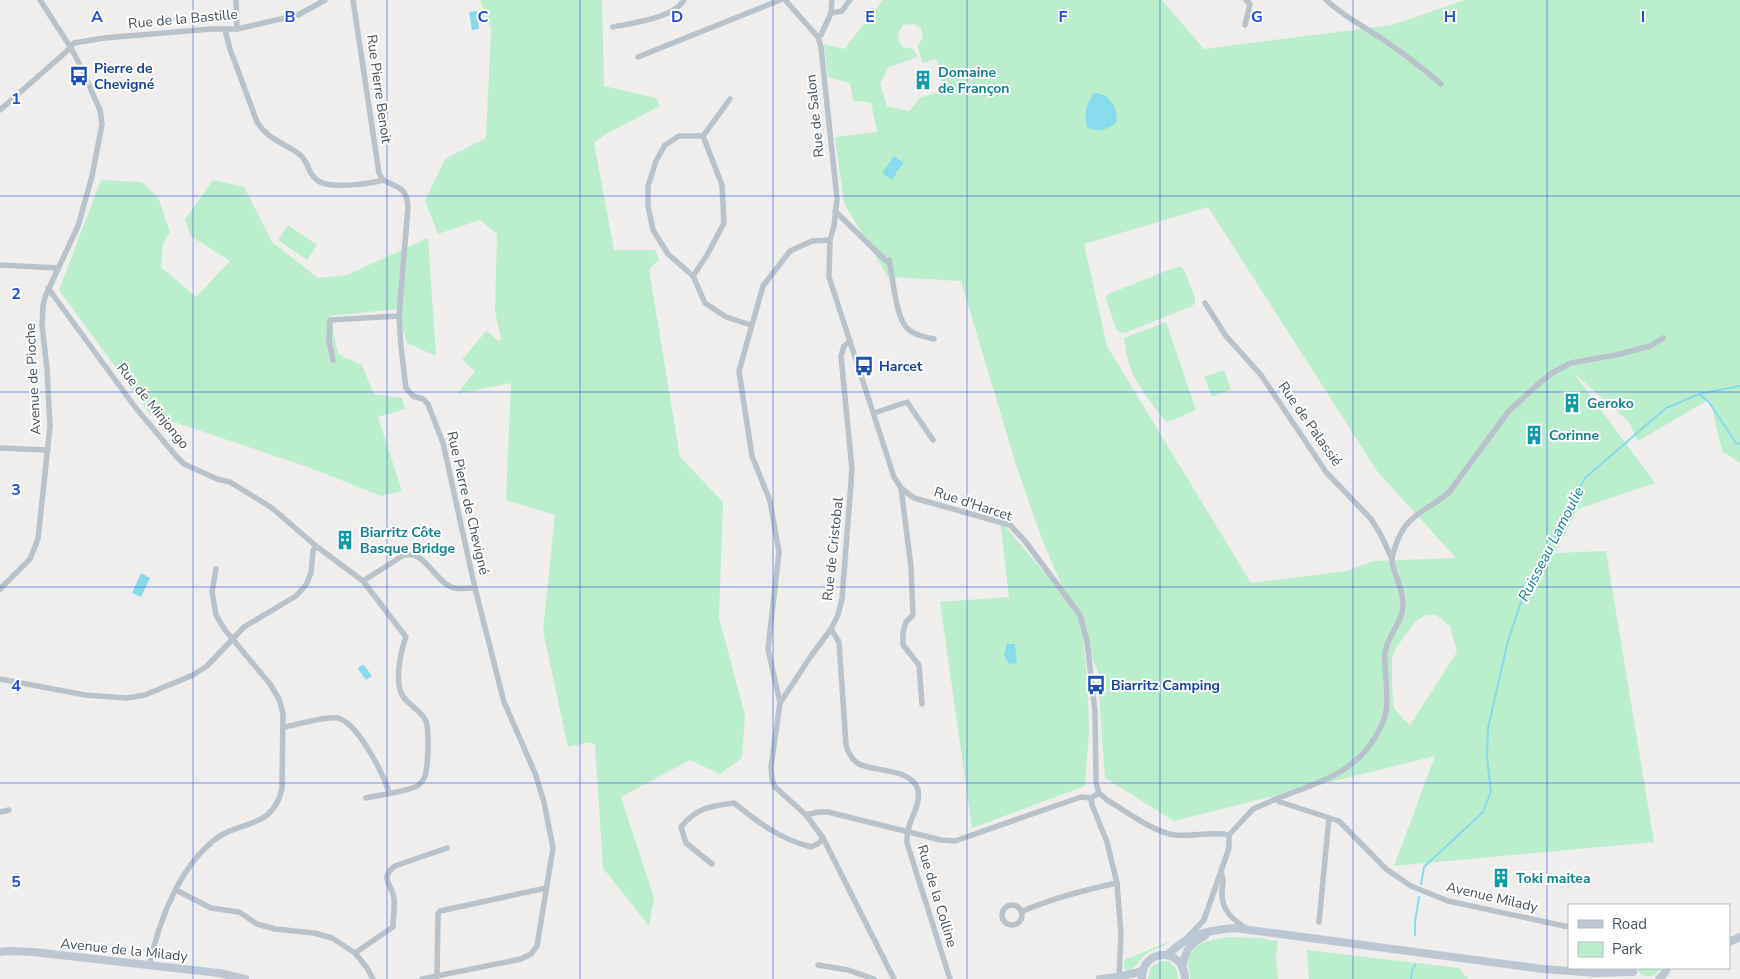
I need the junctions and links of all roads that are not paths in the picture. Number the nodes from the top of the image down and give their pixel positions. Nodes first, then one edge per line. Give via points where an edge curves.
1 (40, 0) edge
2 (236, 0) edge
3 (325, 0) edge
4 (353, 0) edge
5 (684, 0) edge
6 (780, 0) edge
7 (786, 0) edge
8 (832, 0) edge
9 (850, 0) edge
10 (1246, 0) edge
11 (1326, 0) edge
12 (831, 13) junction
13 (1246, 25) dead end
14 (613, 27) dead end
15 (237, 29) junction
16 (225, 30) junction
17 (818, 38) junction
18 (71, 48) junction
19 (638, 57) dead end
20 (1441, 84) dead end
21 (730, 99) dead end
22 (0, 110) edge
23 (703, 136) junction
24 (383, 180) junction
25 (835, 210) junction
26 (830, 240) junction
27 (0, 264) edge
28 (58, 268) junction
29 (693, 276) junction
30 (48, 288) junction
31 (1205, 303) dead end
32 (400, 316) junction
33 (751, 325) junction
34 (1663, 338) dead end
35 (934, 339) dead end
36 (850, 341) junction
37 (334, 360) dead end
38 (874, 413) junction
39 (933, 440) dead end
40 (0, 448) edge
41 (48, 450) junction
42 (900, 488) junction
43 (316, 546) junction
44 (1392, 559) junction
45 (216, 569) dead end
46 (363, 581) junction
47 (475, 588) junction
48 (0, 589) edge
49 (831, 629) junction
50 (233, 638) junction
51 (0, 679) edge
52 (780, 703) junction
53 (922, 704) dead end
54 (284, 728) junction
55 (390, 793) junction
56 (1099, 793) junction
57 (366, 798) dead end
58 (1091, 798) junction
59 (1276, 799) junction
60 (9, 810) dead end
61 (0, 812) edge
62 (806, 814) junction
63 (1329, 818) junction
64 (908, 830) junction
65 (1229, 834) junction
66 (823, 838) junction
67 (447, 848) dead end
68 (712, 864) dead end
69 (1221, 873) junction
70 (1117, 883) junction
71 (546, 888) junction
72 (176, 890) junction
73 (1022, 911) dead end
74 (1319, 922) dead end
75 (1568, 927) edge
76 (1249, 929) junction
77 (1220, 930) junction
78 (1187, 938) junction
79 (0, 952) edge
80 (355, 953) junction
81 (1167, 955) junction
82 (818, 965) dead end
83 (150, 966) junction
84 (1182, 966) junction
85 (1666, 969) edge
86 (1632, 970) edge
87 (1142, 975) edge
88 (437, 977) junction
89 (1121, 978) edge
90 (245, 979) edge
91 (373, 979) edge
92 (422, 979) edge
93 (874, 979) edge
94 (894, 979) edge
95 (950, 979) edge
96 (1100, 979) edge
97 (1185, 979) edge
98 (1639, 979) edge
99 (1659, 979) edge

1 - 18 street, Avenue de Pioche
2 - 15 street
3 - 15 street, Rue de la Bastille via 298,15
4 - 24 street, Rue Pierre Benoit via 379,173
5 - 14 street via 659,16
6 - 19 street
7 - 17 street, Rue de Salon
8 - 12 street
9 - 12 street via 842,11
10 - 13 street via 1250,4
11 - 20 street via 1340,13 1418,64
12 - 17 street
15 - 16 street, Rue de la Bastille
16 - 18 street, Rue de la Bastille via 104,38 74,43
16 - 24 street via 257,122 270,138 303,156 312,175 326,184
17 - 25 street, Rue de Salon via 836,189
18 - 22 street
18 - 28 street, Avenue de Pioche via 100,110 102,124 84,208
21 - 23 street
23 - 29 street via 722,185 724,223
23 - 29 street via 679,136 665,146 648,186 648,206 654,230 668,254
24 - 32 street, Rue Pierre de Chevigné via 402,189 408,196
25 - 26 street, Rue de Salon
25 - 35 street via 886,261 889,260 897,303 906,327 919,336
26 - 33 street via 812,241 790,251 763,286
26 - 36 street via 829,277
27 - 28 street
28 - 30 street, Avenue de Pioche
29 - 33 street via 705,303 726,317
30 - 41 street, Avenue de Pioche via 42,315 49,403
30 - 43 street, Rue de Minjongo via 135,407 184,464 230,482 272,508
31 - 44 street, Rue de Palassié via 1226,336 1260,375 1326,472 1371,520
32 - 37 street via 330,320 329,340
32 - 47 street, Rue Pierre de Chevigné via 406,388 428,404 443,443
33 - 52 street via 739,371 752,456 770,501 779,552 768,648
34 - 44 street via 1650,346 1616,355 1571,362 1537,385 1508,412 1444,498 1407,522
36 - 38 street
36 - 49 street, Rue de Cristobal via 844,346 841,356 852,469 851,498 842,600
38 - 39 street via 906,402
38 - 42 street
40 - 41 street
41 - 48 street, Avenue de Pioche via 38,539 30,559
42 - 53 street via 911,567 912,615 902,632 903,645 918,664
42 - 56 street, Rue d'Harcet via 914,498 1010,526 1025,541 1080,615 1087,641 1093,695 1096,729 1094,775
43 - 46 street, Rue de Minjongo
43 - 50 street via 306,585 296,596 244,627
44 - 59 street, Rue de Palassié via 1403,605 1402,615 1385,654 1386,713 1377,734 1353,764
45 - 50 street via 212,592 216,615
46 - 47 street via 410,554 419,557 450,586
46 - 55 street, Rue de Minjongo via 406,636 402,649 400,689 427,724 426,774 422,782
47 - 71 street, Rue Pierre de Chevigné via 504,702 544,802 553,848
49 - 52 street, Rue de Cristobal
49 - 64 street, Rue de la Colline via 839,642 848,752 858,764 901,774 918,788 918,800
50 - 51 street via 207,666 145,695 127,698 85,696
50 - 54 street via 279,699
52 - 62 street, Rue de Cristobal via 772,779 775,787
54 - 55 street via 327,718 345,721 352,726 379,768
54 - 72 street via 282,789 276,806 262,819 228,831 212,842 191,864
55 - 57 street
56 - 58 street
56 - 65 street via 1164,832
58 - 64 street via 1081,798 961,840 941,840
58 - 70 street
59 - 63 street
59 - 65 street via 1253,809
60 - 61 street
62 - 64 street via 828,812
62 - 66 street, Rue de Cristobal
63 - 74 street
63 - 75 street, Avenue Milady via 1339,821 1386,869 1411,886 1448,901
64 - 95 street, Rue de la Colline via 907,843
65 - 69 street via 1229,848
66 - 68 street via 811,847 796,843 769,830 734,804 713,806 690,815 681,827 686,843
66 - 94 street, Rue de Cristobal
67 - 80 street via 390,870 389,888 394,896 393,927
69 - 76 street via 1224,879 1222,903 1227,913
69 - 78 street via 1204,920
70 - 73 street via 1070,894
70 - 89 street
71 - 88 street, Rue Pierre de Chevigné via 537,946 531,954 506,963
71 - 88 street via 440,911
72 - 80 street via 211,908 239,912 257,924 332,938
72 - 83 street
76 - 77 main road
76 - 86 main road via 1543,969 1596,974
77 - 78 main road
77 - 84 main road via 1190,945
78 - 81 main road
79 - 83 main road, Avenue de la Milady via 33,952
80 - 91 street
81 - 84 main road
81 - 87 main road via 1152,958
82 - 93 street
83 - 90 main road, Avenue de la Milady via 219,972
84 - 97 main road
85 - 99 main road
86 - 98 main road
87 - 89 main road
88 - 92 street, Rue Pierre de Chevigné
89 - 96 main road

